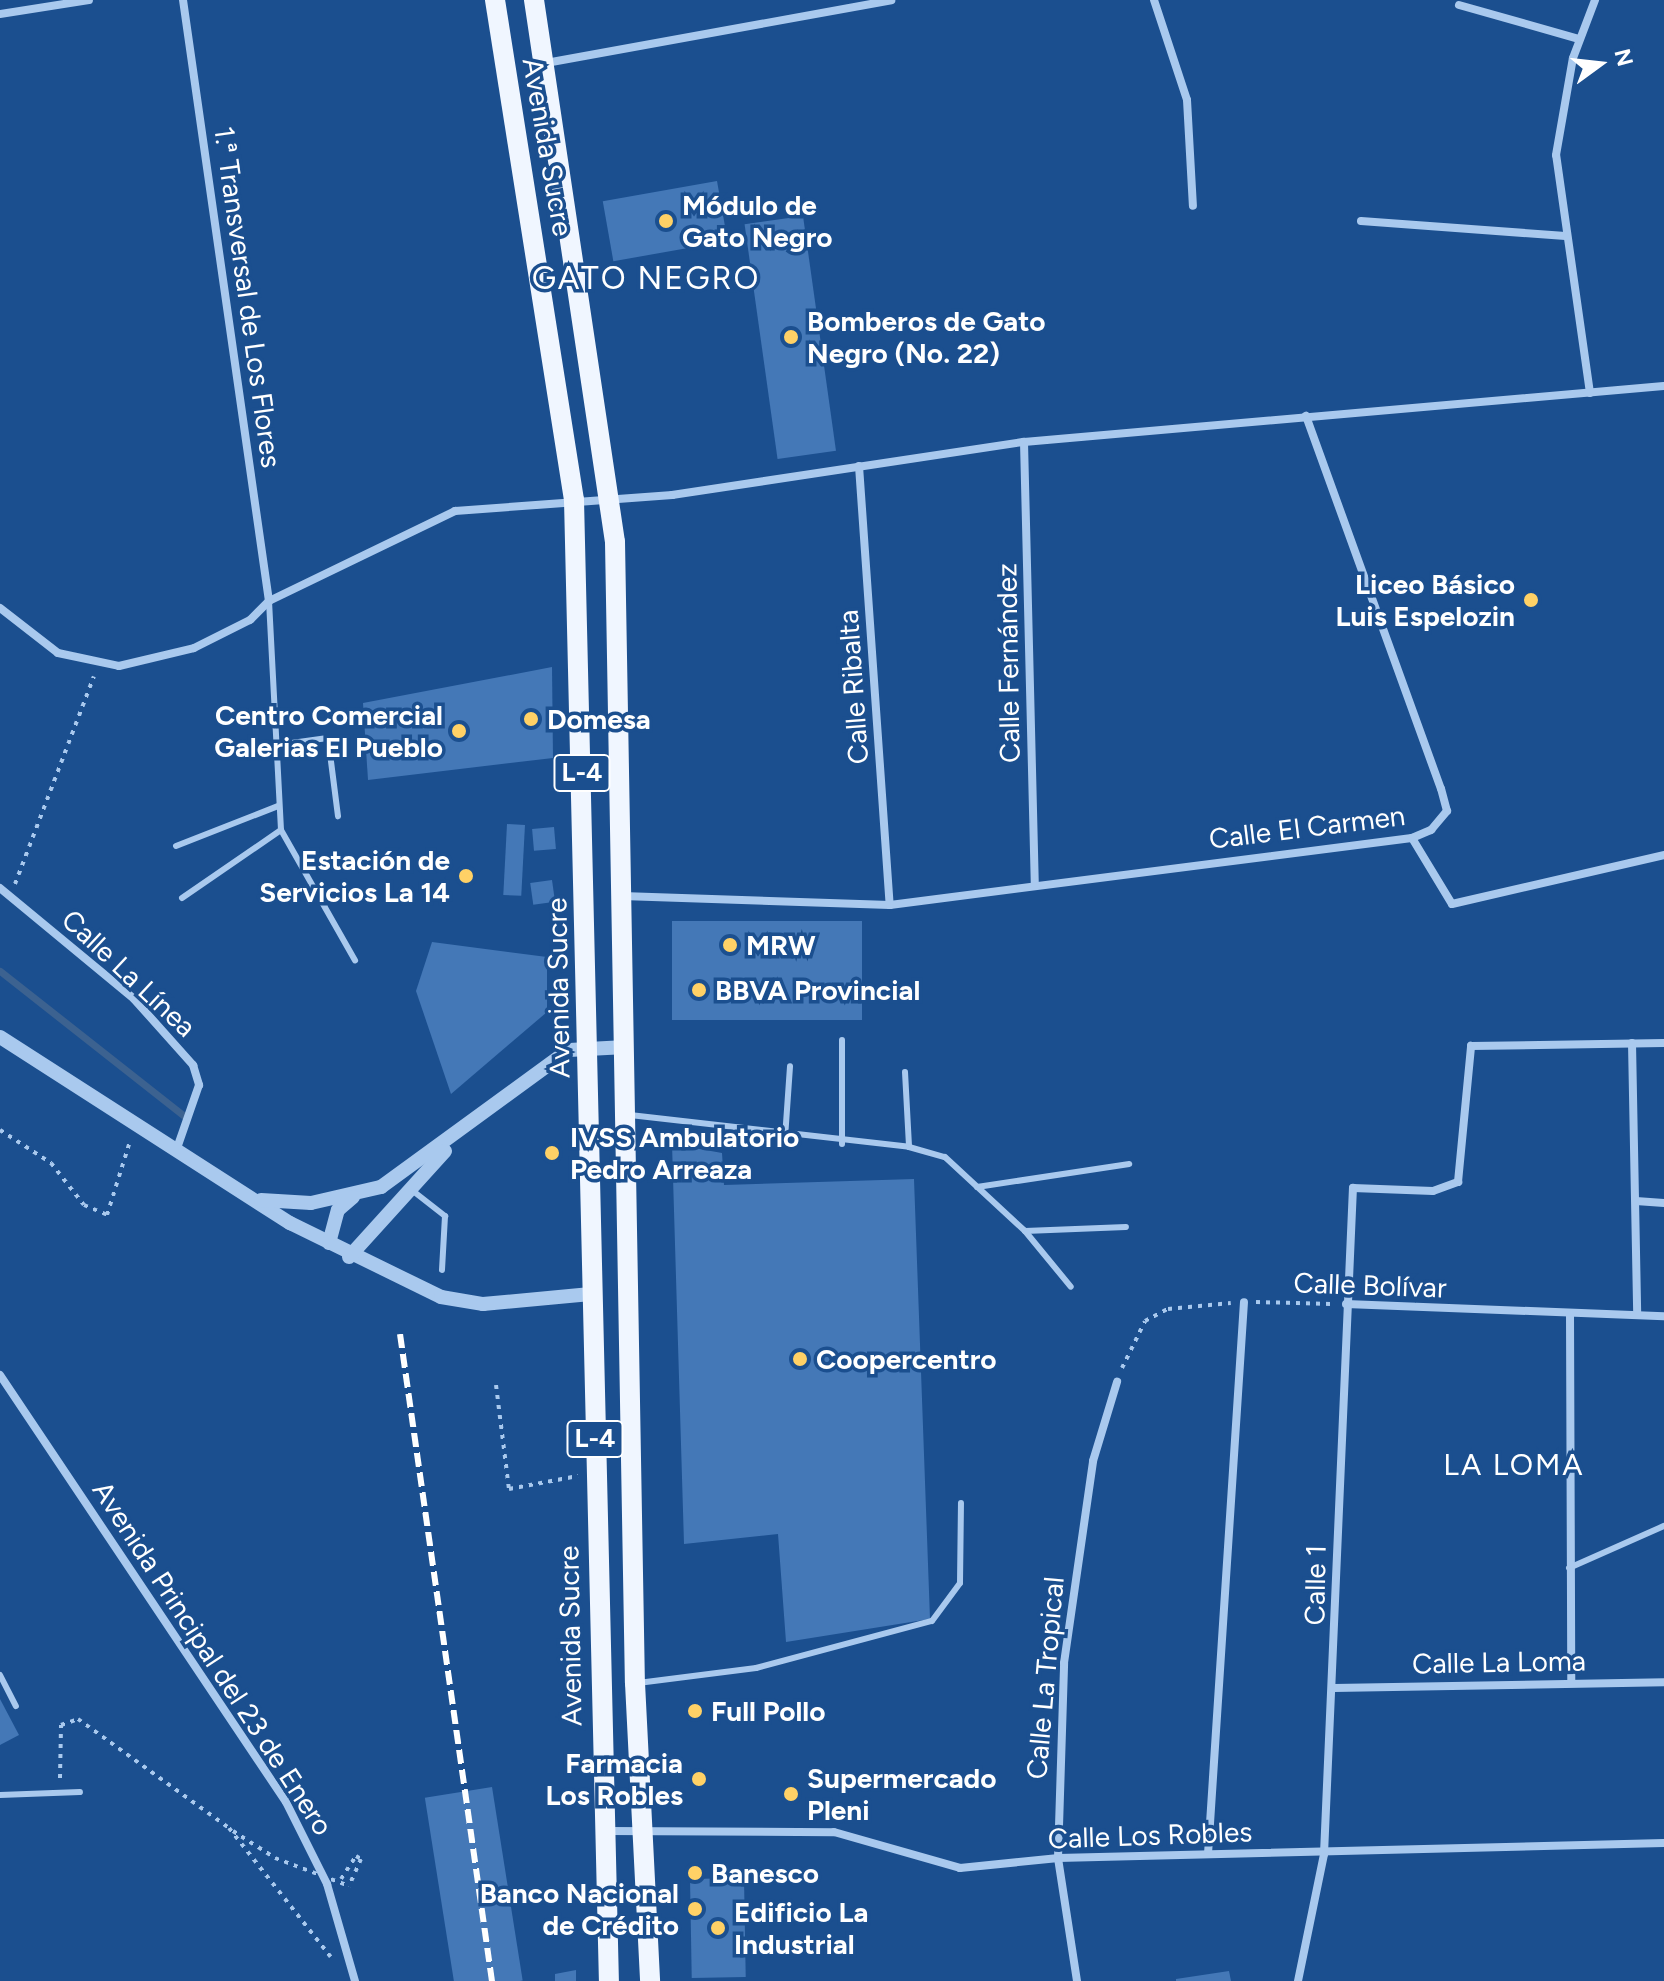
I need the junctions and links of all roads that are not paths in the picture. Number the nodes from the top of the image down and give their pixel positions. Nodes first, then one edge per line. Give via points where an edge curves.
1 (89, 0) edge
2 (183, 0) edge
3 (495, 0) edge
4 (534, 0) edge
5 (891, 0) edge
6 (1154, 0) edge
7 (1595, 0) edge
8 (1459, 5) dead end
9 (0, 14) edge
10 (1579, 39) junction
11 (544, 64) junction
12 (1193, 206) dead end
13 (1361, 221) dead end
14 (1565, 236) junction
15 (1664, 386) edge
16 (1590, 393) junction
17 (1306, 416) junction
18 (1024, 442) junction
19 (859, 466) junction
20 (611, 497) junction
21 (574, 500) junction
22 (269, 601) junction
23 (0, 608) edge
24 (277, 745) junction
25 (278, 806) junction
26 (338, 816) dead end
27 (281, 830) junction
28 (1412, 838) junction
29 (176, 846) dead end
30 (1664, 855) edge
31 (1035, 884) junction
32 (0, 888) edge
33 (622, 896) junction
34 (182, 898) dead end
35 (890, 905) junction
36 (355, 960) dead end
37 (0, 1037) edge
38 (842, 1040) dead end
39 (1632, 1043) junction
40 (1664, 1043) edge
41 (589, 1046) junction
42 (626, 1047) junction
43 (790, 1066) dead end
44 (905, 1072) dead end
45 (630, 1115) junction
46 (785, 1138) junction
47 (450, 1143) junction
48 (842, 1144) junction
49 (909, 1147) junction
50 (176, 1151) junction
51 (1129, 1164) dead end
52 (977, 1187) junction
53 (413, 1191) junction
54 (357, 1195) junction
55 (256, 1199) junction
56 (1636, 1201) junction
57 (1664, 1203) edge
58 (1126, 1227) dead end
59 (1025, 1231) junction
60 (329, 1243) junction
61 (349, 1257) junction
62 (442, 1270) dead end
63 (1071, 1287) dead end
64 (591, 1294) junction
65 (1244, 1302) road end
66 (1346, 1304) junction
67 (1570, 1314) junction
68 (1637, 1315) junction
69 (1664, 1316) edge
70 (0, 1375) edge
71 (1117, 1382) road end
72 (961, 1503) dead end
73 (1664, 1526) edge
74 (1569, 1568) junction
75 (0, 1675) edge
76 (1571, 1682) junction
77 (1664, 1682) edge
78 (635, 1683) junction
79 (1334, 1688) junction
80 (16, 1706) dead end
81 (80, 1792) dead end
82 (0, 1795) edge
83 (643, 1830) junction
84 (604, 1831) junction
85 (1664, 1843) edge
86 (1208, 1854) junction
87 (1324, 1854) junction
88 (1058, 1858) junction
89 (355, 1981) edge
90 (609, 1981) edge
91 (650, 1981) edge
92 (1077, 1981) edge
93 (1298, 1981) edge

1 - 9 street
2 - 22 street, 1.ª Transversal de Los Flores
3 - 21 main road, Avenida Sucre / L-4
4 - 11 main road, Avenida Sucre / L-4
5 - 11 street
6 - 12 street via 1187,100
7 - 10 street
8 - 10 street
10 - 14 street via 1556,155
11 - 20 main road, Avenida Sucre / L-4
13 - 14 street
14 - 16 street
15 - 16 street
16 - 17 street
17 - 18 street
17 - 28 street, Calle El Carmen via 1447,811
18 - 19 street
18 - 31 street, Calle Fernández
19 - 20 street via 672,495
19 - 35 street, Calle Ribalta
20 - 21 street
20 - 33 main road, Avenida Sucre / L-4
21 - 22 street via 432,518
21 - 41 main road, Avenida Sucre / L-4
22 - 23 street via 250,620 194,648 98,667 58,653
22 - 24 lane
24 - 25 lane
24 - 26 lane via 328,738
25 - 27 lane
25 - 29 lane
27 - 34 lane
27 - 36 lane
28 - 30 street via 1452,904
28 - 31 street, Calle El Carmen
31 - 35 street, Calle El Carmen
32 - 50 street, Calle La Línea via 134,999 193,1065 199,1085
33 - 35 street, Calle El Carmen
33 - 42 main road, Avenida Sucre / L-4
37 - 50 street via 133,1128
38 - 48 lane
39 - 40 street
39 - 56 street
39 - 66 street, Calle 1 via 1467,1047 1458,1182 1433,1191 1353,1188
41 - 42 street
41 - 47 street via 569,1050 509,1090
41 - 64 main road, Avenida Sucre / L-4
42 - 45 main road, Avenida Sucre / L-4
43 - 46 lane
44 - 49 lane
45 - 46 lane
45 - 78 main road, Avenida Sucre / L-4
46 - 48 lane
47 - 53 street
47 - 54 street
48 - 49 lane
49 - 52 lane via 945,1157
50 - 55 street
51 - 52 lane
52 - 59 lane
53 - 61 street
53 - 62 lane via 445,1216
54 - 55 street via 311,1203
54 - 60 street via 338,1210
55 - 60 street
56 - 57 street
56 - 68 street
58 - 59 lane
59 - 63 lane
60 - 61 street
61 - 64 street via 462,1302
64 - 84 main road, Avenida Sucre / L-4
65 - 86 street
66 - 67 street, Calle Bolívar
66 - 79 street, Calle 1
67 - 68 street, Calle Bolívar
67 - 74 street
68 - 69 street, Calle Bolívar
70 - 89 street, Avenida Principal del 23 de Enero via 286,1802 317,1857
71 - 88 street, Calle La Tropical via 1093,1461 1064,1663
72 - 78 lane via 960,1583 932,1621 756,1668
73 - 74 lane
74 - 76 street
75 - 80 lane
76 - 77 street, Calle La Loma
76 - 79 street, Calle La Loma
78 - 83 main road, Avenida Sucre / L-4
79 - 87 street, Calle 1
81 - 82 lane
83 - 84 street, Calle Los Robles
83 - 88 street, Calle Los Robles via 834,1832 960,1868
83 - 91 main road, Avenida Sucre / L-4
84 - 90 main road, Avenida Sucre / L-4
85 - 87 street, Calle Los Robles
86 - 87 street, Calle Los Robles
86 - 88 street, Calle Los Robles
87 - 93 street, Calle 1
88 - 92 street, Calle La Tropical

